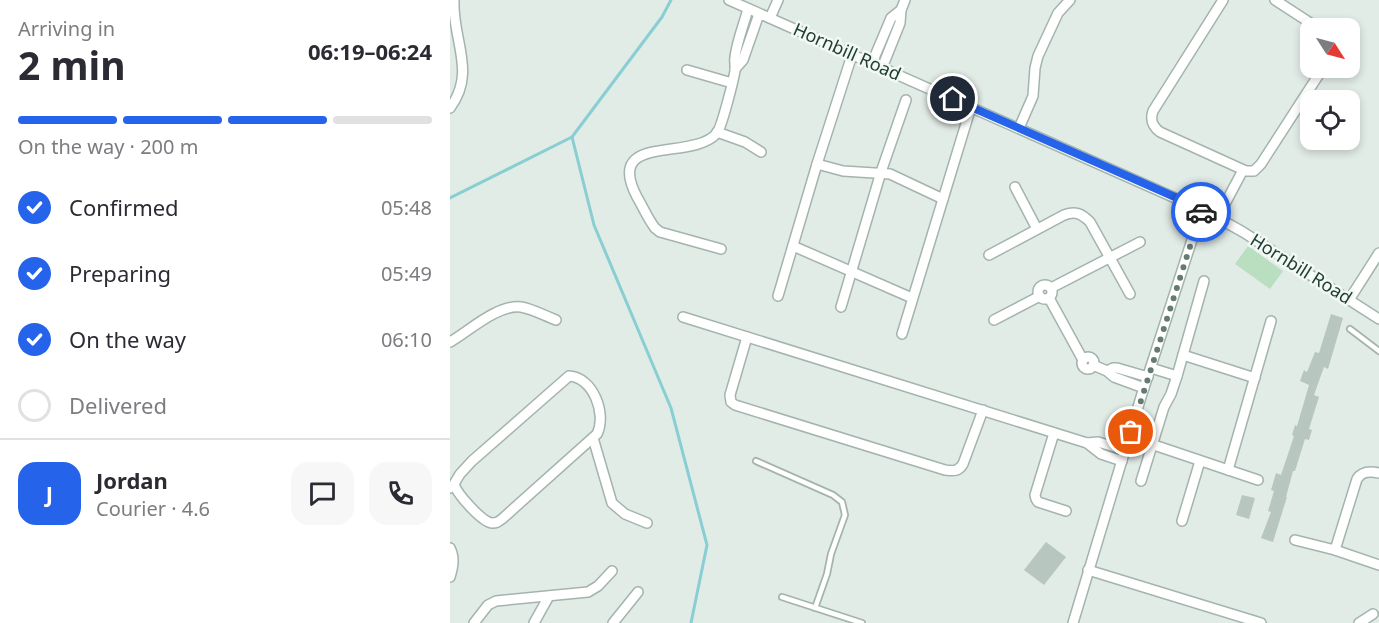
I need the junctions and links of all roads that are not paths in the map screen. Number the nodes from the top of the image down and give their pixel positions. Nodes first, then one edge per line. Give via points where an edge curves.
1 (454, 0) edge
2 (729, 0) edge
3 (778, 0) edge
4 (905, 0) edge
5 (1070, 0) edge
6 (1223, 0) edge
7 (1275, 0) edge
8 (748, 9) junction
9 (901, 10) junction
10 (759, 14) junction
11 (770, 18) junction
12 (1303, 18) edge
13 (852, 55) junction
14 (872, 63) junction
15 (882, 68) junction
16 (735, 69) junction
17 (687, 70) dead end
18 (1317, 78) edge
19 (732, 83) junction
20 (906, 100) dead end
21 (971, 107) junction
22 (450, 108) edge
23 (1019, 128) junction
24 (717, 132) junction
25 (761, 152) dead end
26 (817, 164) junction
27 (1243, 170) junction
28 (881, 172) junction
29 (1015, 187) dead end
30 (943, 200) junction
31 (1202, 209) junction
32 (1218, 217) junction
33 (1037, 229) junction
34 (1140, 242) dead end
35 (793, 246) junction
36 (721, 249) dead end
37 (1379, 253) edge
38 (989, 255) dead end
39 (1109, 258) junction
40 (851, 272) junction
41 (1204, 281) dead end
42 (1046, 294) junction
43 (1130, 294) dead end
44 (778, 296) dead end
45 (912, 298) junction
46 (1349, 300) junction
47 (841, 307) dead end
48 (683, 316) dead end
49 (1379, 319) edge
50 (556, 320) dead end
51 (994, 320) dead end
52 (1271, 321) dead end
53 (1350, 329) dead end
54 (902, 334) dead end
55 (747, 337) junction
56 (450, 342) edge
57 (1379, 351) edge
58 (1183, 355) junction
59 (1107, 371) junction
60 (1150, 373) junction
61 (1177, 376) junction
62 (1255, 378) junction
63 (1144, 388) junction
64 (983, 410) junction
65 (1054, 433) junction
66 (593, 438) junction
67 (1088, 443) junction
68 (1152, 444) junction
69 (1125, 450) junction
70 (1122, 460) junction
71 (1200, 460) junction
72 (756, 461) dead end
73 (1228, 470) junction
74 (1379, 473) edge
75 (1258, 480) dead end
76 (1141, 481) dead end
77 (452, 486) edge
78 (1066, 511) dead end
79 (1182, 521) dead end
80 (647, 523) dead end
81 (1295, 540) dead end
82 (450, 548) edge
83 (1335, 550) junction
84 (1379, 565) edge
85 (1088, 570) junction
86 (612, 571) dead end
87 (450, 577) edge
88 (638, 592) dead end
89 (549, 596) junction
90 (782, 597) dead end
91 (815, 608) junction
92 (1373, 614) dead end
93 (474, 623) edge
94 (534, 623) edge
95 (612, 623) edge
96 (862, 623) edge
97 (1073, 623) edge
98 (1261, 623) edge
99 (1359, 623) edge

1 - 22 street via 464,70 458,96
2 - 8 street, Hornbill Road
3 - 11 street
4 - 9 street
5 - 23 street via 1058,13 1038,56 1033,96
6 - 27 street via 1151,117 1160,132
7 - 12 street
8 - 10 street, Hornbill Road
8 - 16 street
9 - 14 street via 891,18
9 - 15 street via 900,23
10 - 11 street, Hornbill Road
10 - 16 street via 743,60
11 - 13 street, Hornbill Road
13 - 14 street, Hornbill Road
13 - 26 street
14 - 15 street, Hornbill Road
15 - 21 street, Hornbill Road
16 - 19 street
17 - 19 street
18 - 27 street via 1261,164 1254,171
19 - 24 street
20 - 28 street
21 - 23 street, Hornbill Road
21 - 30 street
23 - 31 street, Hornbill Road
24 - 25 street
24 - 36 street via 699,143 635,158 629,174 655,228
26 - 28 street via 843,171
26 - 35 street
27 - 32 street
28 - 30 street
28 - 40 street
29 - 33 street
30 - 45 street
31 - 32 street, Hornbill Road
31 - 60 street
32 - 46 street, Hornbill Road
33 - 38 street
33 - 39 street via 1064,215 1079,213 1090,222
34 - 39 street
35 - 40 street
35 - 44 street
37 - 46 street
39 - 42 street
39 - 43 street
40 - 45 street
40 - 47 street
41 - 58 street
42 - 51 street
42 - 59 street via 1084,367 1093,365
45 - 54 street
46 - 49 street, Hornbill Road
48 - 55 street
50 - 56 street via 514,307 491,315
52 - 62 street
53 - 57 lane
55 - 64 street
55 - 64 street via 731,402 834,436 957,471 965,460
58 - 61 street
58 - 62 street
59 - 60 street via 1117,368
59 - 63 street
60 - 61 street
60 - 63 street
61 - 68 street
62 - 73 street
63 - 69 street
64 - 65 street
65 - 67 street
65 - 78 street via 1035,495 1038,502
66 - 77 street via 497,522 482,518
66 - 77 street via 601,423 596,400 581,380 569,376 472,461
66 - 80 street via 612,503 625,514
67 - 69 street
67 - 70 street via 1101,454
68 - 71 street
68 - 76 street
69 - 70 street
70 - 85 street
71 - 73 street
71 - 79 street
72 - 91 lane via 842,502 845,515
73 - 75 street
74 - 83 street via 1366,472 1357,479
81 - 83 street
82 - 87 street via 454,558
83 - 84 street
85 - 97 street
85 - 98 street
86 - 89 street via 593,590
88 - 95 street
89 - 93 street via 496,601
89 - 94 street
90 - 91 lane
91 - 96 lane
92 - 99 street

